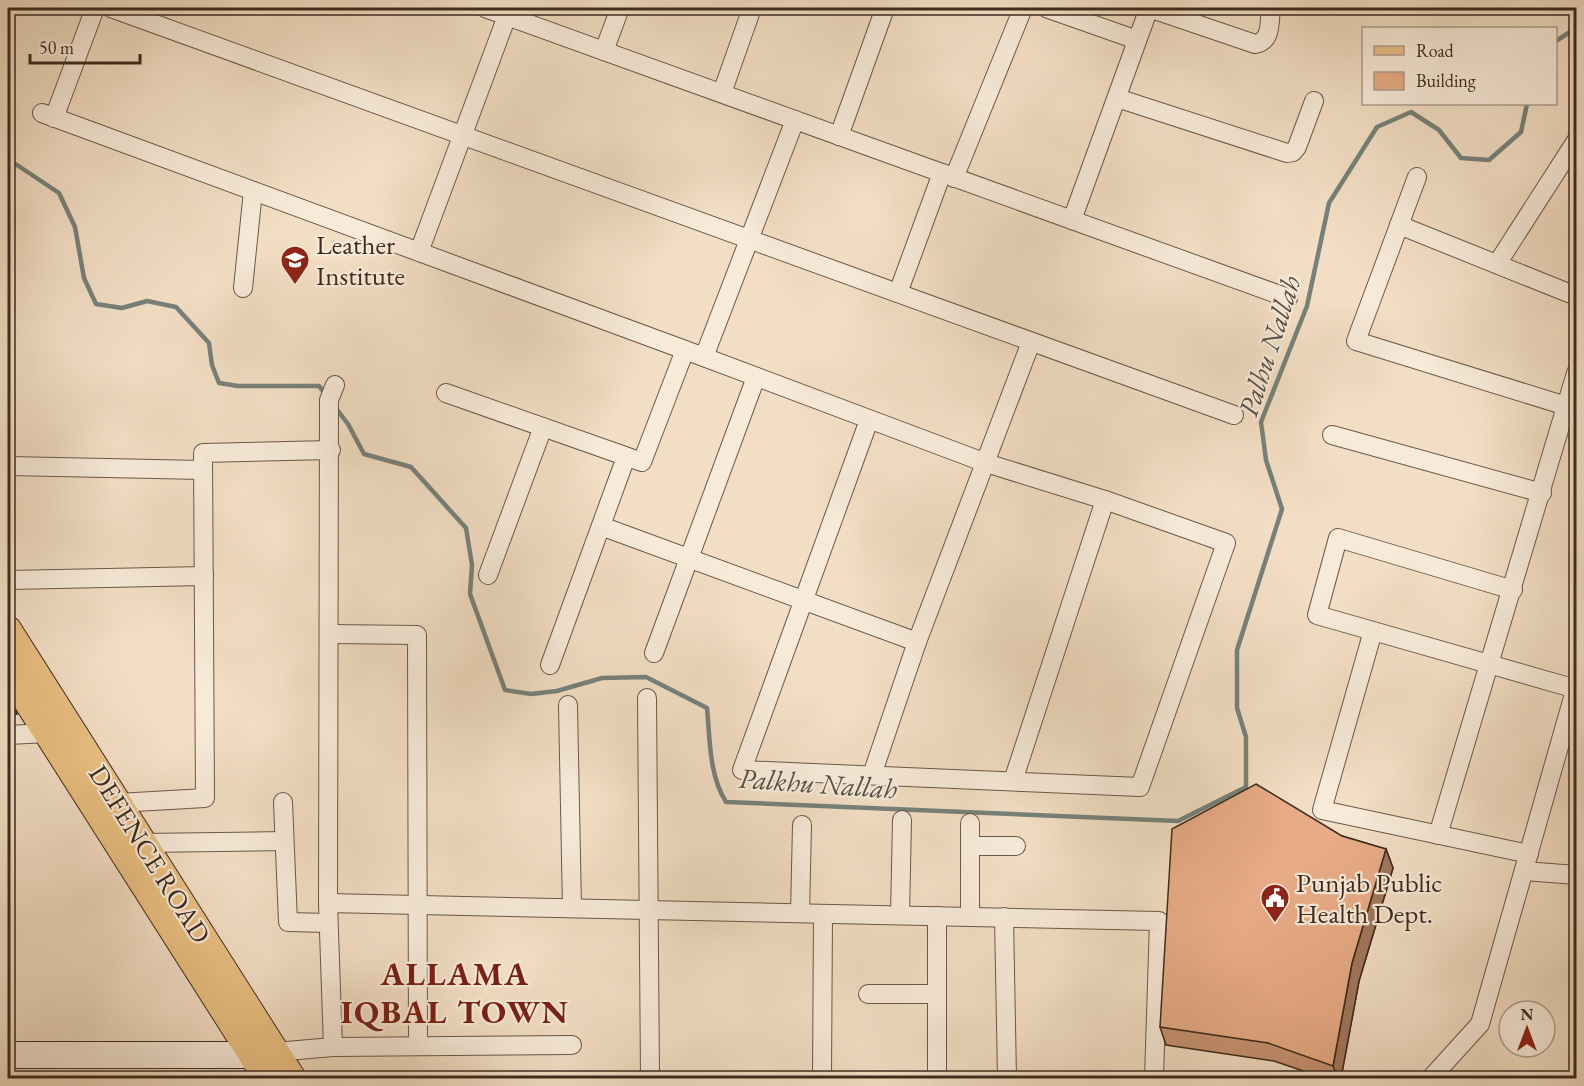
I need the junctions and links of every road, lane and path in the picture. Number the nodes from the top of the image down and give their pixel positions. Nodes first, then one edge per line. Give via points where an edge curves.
1 (95, 8) edge
2 (111, 8) edge
3 (486, 8) edge
4 (620, 8) edge
5 (752, 8) edge
6 (885, 8) edge
7 (1023, 8) edge
8 (1046, 8) edge
9 (1271, 8) edge
10 (507, 16) junction
11 (1137, 40) junction
12 (604, 51) junction
13 (722, 93) junction
14 (1117, 98) junction
15 (1314, 101) dead end
16 (795, 120) junction
17 (464, 136) junction
18 (839, 136) junction
19 (1576, 141) edge
20 (948, 175) junction
21 (1417, 177) dead end
22 (254, 191) junction
23 (1072, 220) junction
24 (1399, 225) junction
25 (748, 240) junction
26 (419, 252) junction
27 (1497, 264) junction
28 (243, 288) dead end
29 (898, 294) junction
30 (1576, 296) edge
31 (1288, 298) dead end
32 (1031, 342) junction
33 (685, 350) junction
34 (704, 357) junction
35 (1576, 373) edge
36 (756, 377) junction
37 (335, 385) dead end
38 (446, 393) dead end
39 (1572, 408) edge
40 (1234, 415) dead end
41 (869, 420) junction
42 (543, 427) junction
43 (1332, 435) dead end
44 (331, 450) junction
45 (626, 457) junction
46 (986, 463) junction
47 (8, 466) edge
48 (203, 470) junction
49 (1542, 493) junction
50 (1105, 500) junction
51 (601, 526) junction
52 (691, 558) junction
53 (488, 575) dead end
54 (204, 576) junction
55 (8, 580) edge
56 (1513, 590) junction
57 (803, 600) junction
58 (8, 630) edge
59 (1373, 631) junction
60 (330, 634) junction
61 (918, 642) junction
62 (654, 653) dead end
63 (550, 665) dead end
64 (1491, 665) junction
65 (8, 671) edge
66 (1576, 688) edge
67 (647, 698) dead end
68 (568, 705) dead end
69 (47, 733) junction
70 (8, 735) edge
71 (872, 775) junction
72 (1013, 781) junction
73 (283, 802) dead end
74 (118, 803) junction
75 (902, 820) dead end
76 (970, 823) dead end
77 (802, 825) dead end
78 (1438, 835) junction
79 (284, 841) junction
80 (970, 846) junction
81 (1016, 846) dead end
82 (138, 848) junction
83 (1526, 863) junction
84 (1576, 875) edge
85 (328, 903) junction
86 (418, 905) junction
87 (572, 908) junction
88 (647, 910) junction
89 (800, 913) junction
90 (823, 914) junction
91 (900, 915) junction
92 (937, 916) junction
93 (970, 916) junction
94 (1004, 917) junction
95 (328, 923) junction
96 (868, 994) dead end
97 (937, 994) junction
98 (572, 1045) dead end
99 (418, 1046) junction
100 (333, 1047) junction
101 (8, 1055) edge
102 (276, 1069) edge
103 (650, 1078) edge
104 (822, 1078) edge
105 (937, 1078) edge
106 (1006, 1078) edge
107 (1154, 1078) edge
108 (1431, 1078) edge

1 - 22 street via 48,116
2 - 17 street
3 - 10 street
4 - 12 street
5 - 13 street
6 - 18 street
7 - 20 street
8 - 11 street
9 - 11 street via 1268,38 1262,43 1255,44 1149,8
10 - 12 street
10 - 17 street
11 - 14 street
12 - 13 street
13 - 16 street
14 - 15 street via 1287,153 1297,147
14 - 23 street
16 - 18 street
16 - 25 street
17 - 25 street
17 - 26 street
18 - 20 street
19 - 27 street
20 - 23 street
20 - 29 street
21 - 24 street
22 - 26 street
22 - 28 street
23 - 31 street
24 - 27 street
24 - 39 street via 1356,341
25 - 29 street
25 - 34 street
26 - 33 street
27 - 30 street
29 - 32 street
32 - 40 street
32 - 46 street
33 - 34 street
33 - 45 street via 642,462
34 - 36 street
35 - 39 street
36 - 41 street
36 - 52 street
37 - 44 street via 330,400
38 - 42 street
39 - 49 street
41 - 46 street
41 - 57 street
42 - 45 street
42 - 53 street
43 - 49 street
44 - 48 street via 203,453
44 - 60 street
45 - 51 street
46 - 50 street
46 - 61 street
47 - 48 street
48 - 54 street
49 - 56 street
50 - 72 street
50 - 72 street via 1226,543 1140,787
51 - 52 street
51 - 63 street
52 - 57 street
52 - 62 street
54 - 55 street
54 - 74 street via 205,798
56 - 59 street via 1338,538 1317,615
56 - 64 street
57 - 61 street
57 - 71 street via 742,770
58 - 74 main road, DEFENCE ROAD
59 - 64 street
59 - 78 street via 1322,810
60 - 85 street
60 - 86 street via 417,635
61 - 71 street
64 - 66 street
64 - 78 street
65 - 69 main road, DEFENCE ROAD
66 - 83 street
67 - 88 street
68 - 87 street
69 - 70 street
69 - 82 main road, DEFENCE ROAD
71 - 72 street
73 - 79 street
74 - 82 main road, DEFENCE ROAD
75 - 91 street
76 - 80 street
77 - 89 street
78 - 83 street
79 - 82 street
79 - 95 street via 288,922
80 - 81 street
80 - 93 street
82 - 102 main road, DEFENCE ROAD
83 - 84 street
83 - 108 street via 1480,1024
85 - 86 street
85 - 95 street
86 - 87 street
86 - 99 street
87 - 88 street
88 - 89 street
88 - 103 street
89 - 90 street
90 - 91 street
90 - 104 street
91 - 92 street
92 - 93 street
92 - 97 street
93 - 94 street
94 - 106 street
94 - 107 street via 1159,921
95 - 100 street
96 - 97 street
97 - 105 street
98 - 99 street
99 - 100 street
100 - 102 street
101 - 102 street

